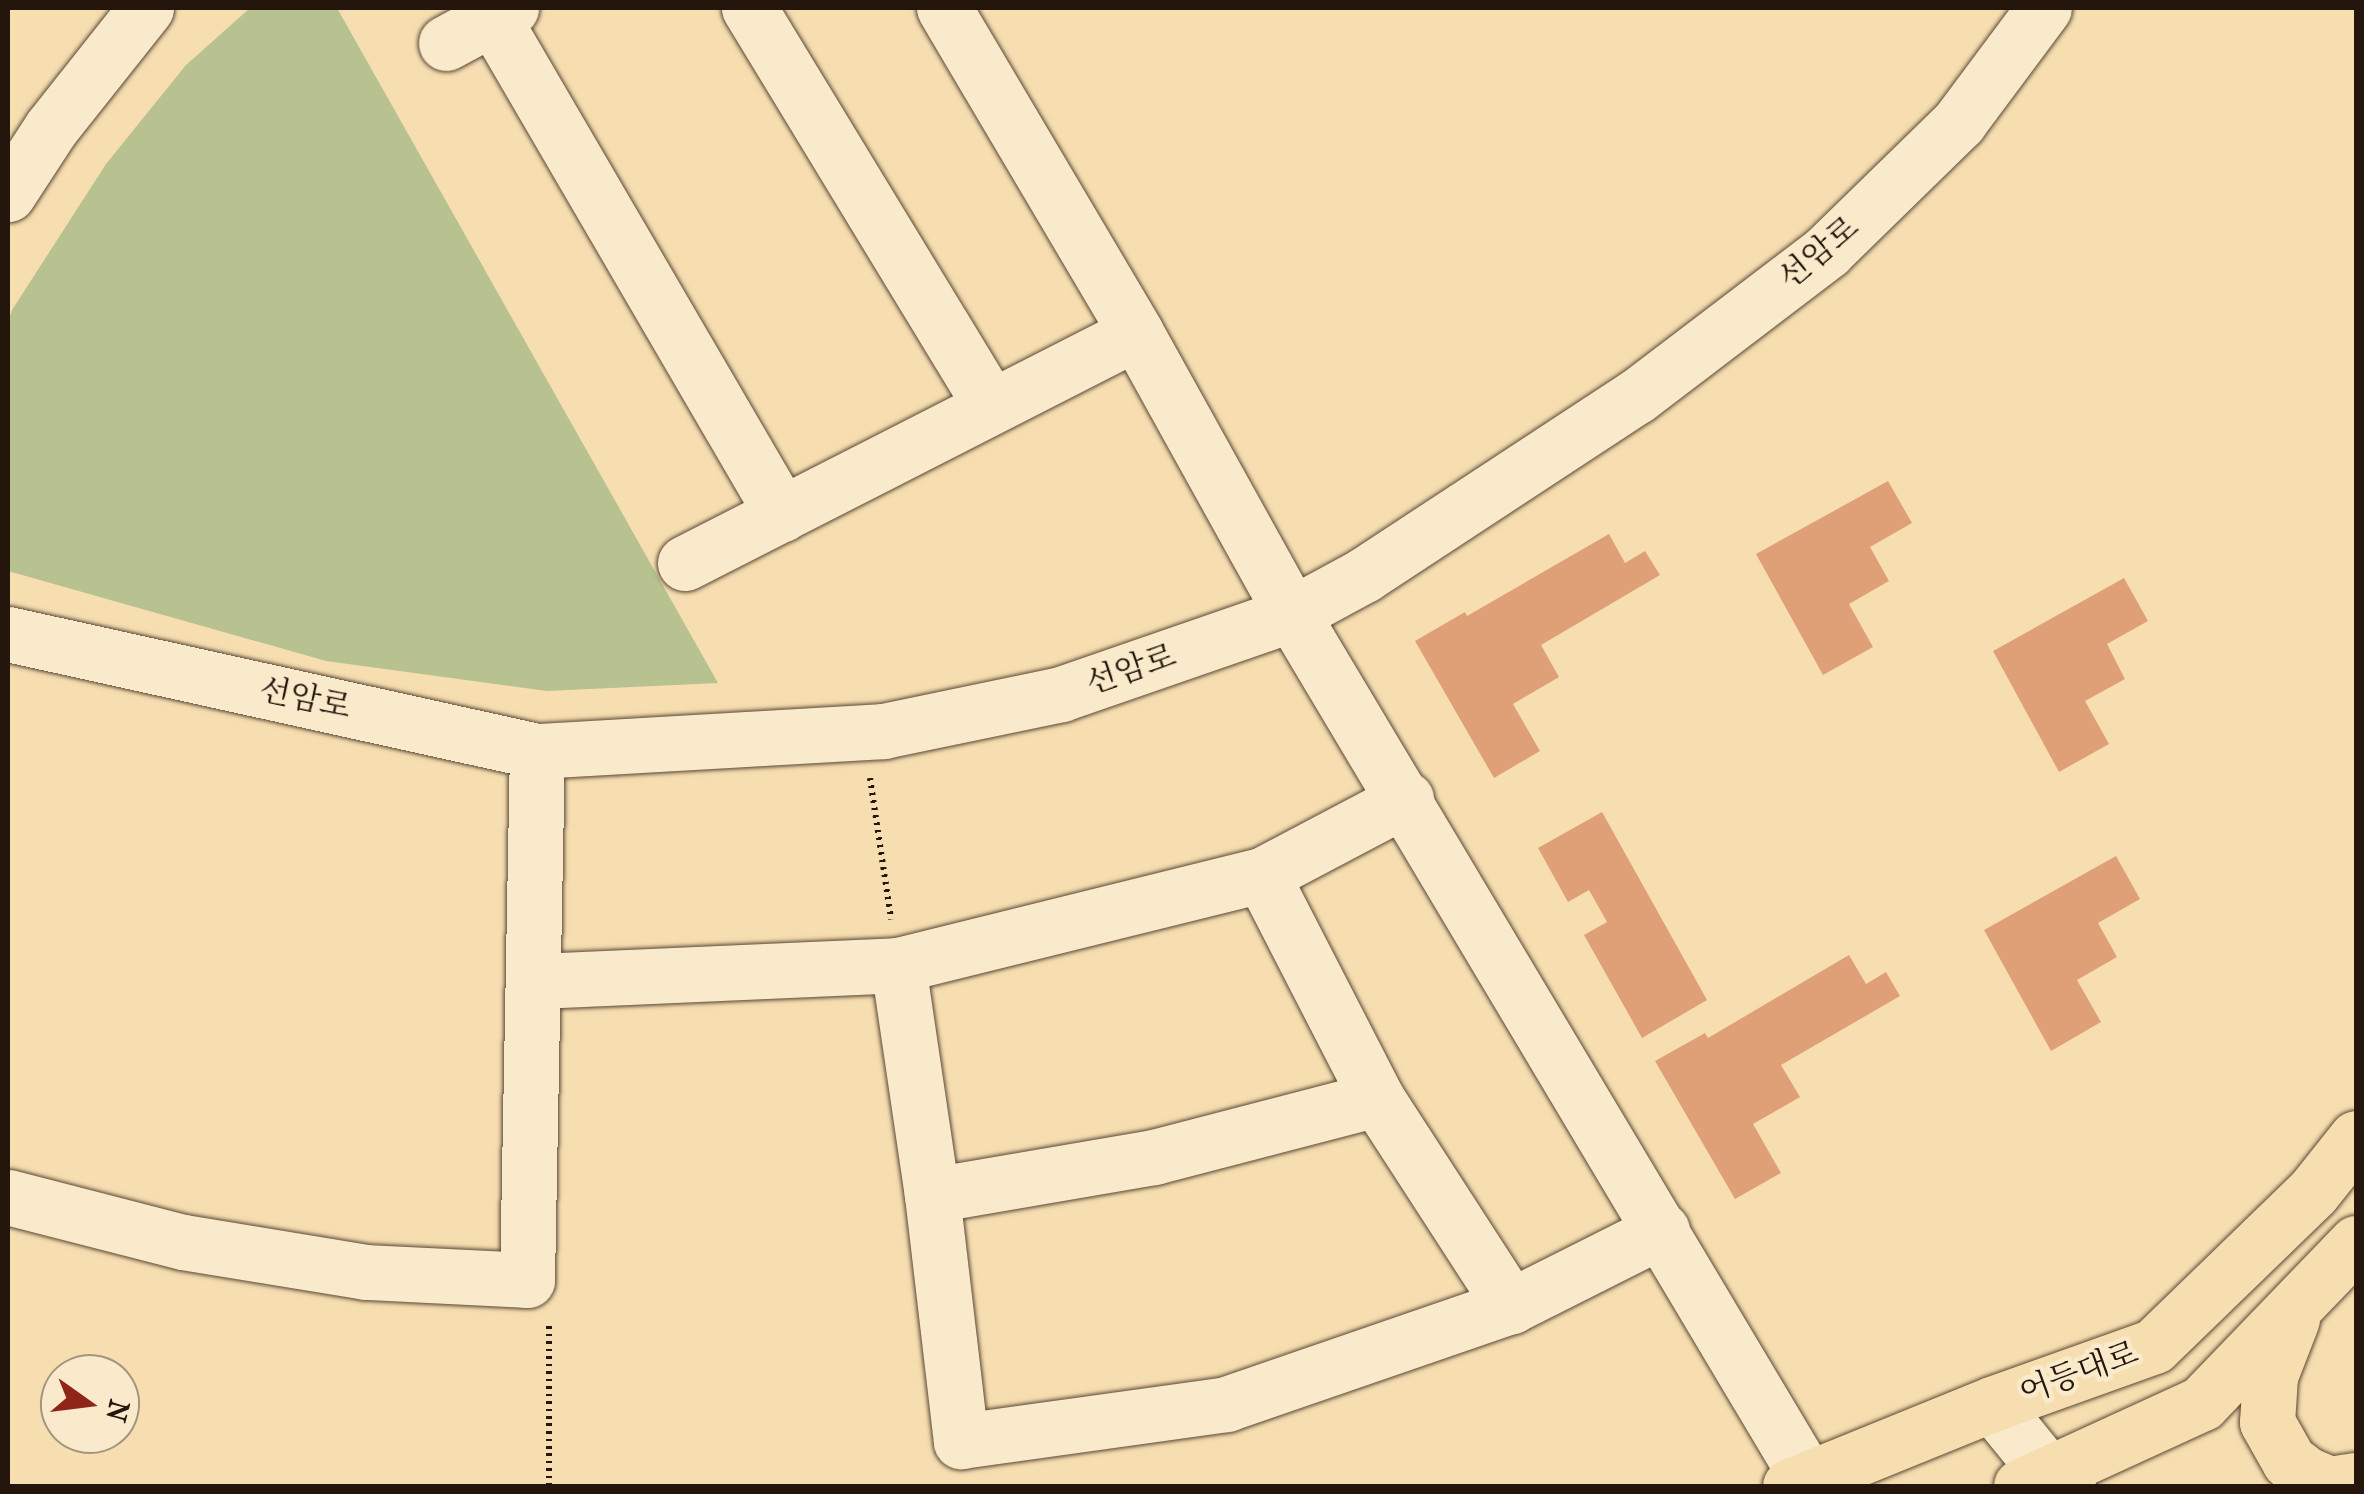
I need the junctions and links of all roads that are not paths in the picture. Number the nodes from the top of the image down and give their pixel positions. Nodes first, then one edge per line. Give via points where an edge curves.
1 (146, 8) edge
2 (749, 8) edge
3 (944, 8) edge
4 (2044, 8) edge
5 (484, 23) edge
6 (8, 194) edge
7 (1136, 333) junction
8 (992, 406) junction
9 (782, 514) junction
10 (684, 563) dead end
11 (1292, 614) junction
12 (8, 634) edge
13 (537, 750) junction
14 (1406, 799) junction
15 (1262, 875) junction
16 (898, 965) junction
17 (536, 981) junction
18 (1377, 1099) junction
19 (2356, 1138) edge
20 (932, 1195) junction
21 (8, 1196) edge
22 (1662, 1230) junction
23 (2356, 1243) edge
24 (1511, 1306) junction
25 (2297, 1307) junction
26 (1992, 1404) junction
27 (2356, 1482) edge
28 (1799, 1483) edge
29 (2046, 1483) edge
30 (2344, 1486) edge

1 - 6 street
2 - 8 street
3 - 7 street
4 - 11 street, 선암로 via 1958,122 1828,250 1637,396 1364,575
5 - 9 street
7 - 8 street
7 - 11 street
8 - 9 street
9 - 10 street
11 - 13 street, 선암로 via 1061,694 864,732
11 - 14 street
12 - 13 street, 선암로
13 - 17 street
14 - 15 street
14 - 22 street
15 - 16 street
15 - 18 street
16 - 17 street
16 - 20 street
17 - 21 street via 527,1280 349,1270 183,1242
18 - 20 street via 1154,1157
18 - 24 street
19 - 26 main road, 어등대로 via 2313,1192 2154,1346
20 - 24 street via 961,1442 1226,1404
22 - 24 street
22 - 28 street
23 - 25 main road
25 - 27 main road via 2270,1376 2267,1422 2288,1461 2306,1474 2330,1484
25 - 29 main road via 2202,1402
26 - 28 main road, 어등대로
26 - 29 street
27 - 30 street

